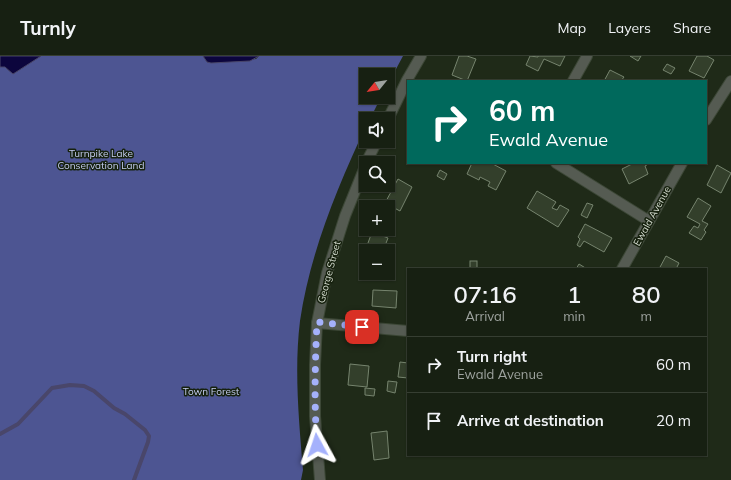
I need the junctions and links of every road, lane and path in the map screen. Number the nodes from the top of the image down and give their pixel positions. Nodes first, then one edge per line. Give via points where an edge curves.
1 (421, 56) edge
2 (587, 56) edge
3 (409, 80) edge
4 (574, 80) edge
5 (731, 81) edge
6 (407, 83) edge
7 (392, 112) edge
8 (707, 118) edge
9 (558, 164) edge
10 (681, 164) edge
11 (359, 181) edge
12 (649, 221) junction
13 (623, 268) edge
14 (317, 322) junction
15 (407, 331) edge
16 (320, 480) edge

1 - 3 street
2 - 4 street
5 - 8 street
6 - 7 street
9 - 12 street
10 - 12 street, Ewald Avenue
11 - 14 street, George Street via 329,266
12 - 13 street, Ewald Avenue
14 - 15 street
14 - 16 street, George Street via 315,416

